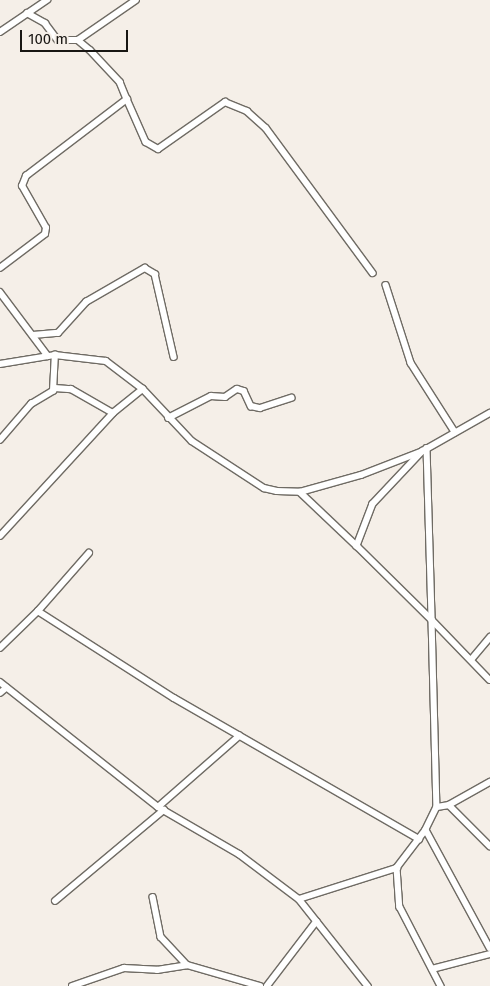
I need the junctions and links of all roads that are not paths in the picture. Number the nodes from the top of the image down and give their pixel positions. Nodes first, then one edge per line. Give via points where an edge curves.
1 (47, 0) edge
2 (136, 0) edge
3 (27, 13) junction
4 (0, 32) edge
5 (78, 40) junction
6 (127, 100) junction
7 (0, 268) edge
8 (372, 273) dead end
9 (386, 285) dead end
10 (0, 292) edge
11 (34, 335) junction
12 (55, 355) junction
13 (48, 356) junction
14 (174, 357) dead end
15 (0, 364) edge
16 (55, 388) junction
17 (142, 389) junction
18 (292, 398) dead end
19 (113, 413) junction
20 (490, 413) edge
21 (168, 418) junction
22 (455, 432) junction
23 (0, 440) edge
24 (425, 450) junction
25 (300, 492) junction
26 (0, 536) edge
27 (357, 546) junction
28 (89, 553) dead end
29 (38, 612) junction
30 (432, 620) junction
31 (490, 637) edge
32 (0, 648) edge
33 (471, 660) junction
34 (490, 680) edge
35 (0, 682) edge
36 (6, 688) junction
37 (0, 693) edge
38 (239, 736) junction
39 (490, 782) edge
40 (449, 805) junction
41 (436, 807) junction
42 (161, 809) junction
43 (426, 830) junction
44 (420, 839) junction
45 (490, 846) edge
46 (397, 868) junction
47 (153, 897) dead end
48 (299, 899) junction
49 (55, 901) dead end
50 (316, 922) junction
51 (490, 948) edge
52 (490, 954) edge
53 (187, 965) junction
54 (432, 969) junction
55 (72, 986) edge
56 (260, 986) edge
57 (267, 986) edge
58 (368, 986) edge
59 (440, 986) edge

1 - 3 street
2 - 5 street
3 - 4 street
3 - 5 street via 45,23 58,40
5 - 6 street via 120,82
6 - 7 street via 26,176 22,186 46,228 45,234
6 - 8 street via 146,142 158,149 225,102 247,111 266,128
9 - 22 street via 411,363
10 - 11 street
11 - 13 street
11 - 14 street via 58,333 86,302 145,268 155,274
12 - 13 street
12 - 16 street
12 - 17 street via 106,361
13 - 15 street
16 - 19 street via 71,389
16 - 23 street via 31,404
17 - 19 street
17 - 21 street
18 - 21 street via 254,407 244,392 237,389 225,397 210,396
19 - 26 street
20 - 22 street
21 - 25 street via 192,441 264,488
22 - 24 street
24 - 25 street
24 - 27 street via 373,504
24 - 30 street
25 - 27 street
27 - 30 street
28 - 29 street
29 - 32 street
29 - 38 street
30 - 33 street
30 - 41 street
31 - 33 street
33 - 34 street
35 - 36 street
36 - 37 street
36 - 42 street
38 - 42 street
38 - 44 street
39 - 40 street
40 - 41 street
40 - 45 street
41 - 43 street
42 - 48 street via 239,854
42 - 49 street
43 - 44 street
43 - 51 street
44 - 46 street
46 - 48 street
46 - 54 street via 400,906
47 - 53 street via 162,937
48 - 50 street
50 - 57 street
50 - 58 street
52 - 54 street
53 - 55 street via 157,970 124,968
53 - 56 street
54 - 59 street

